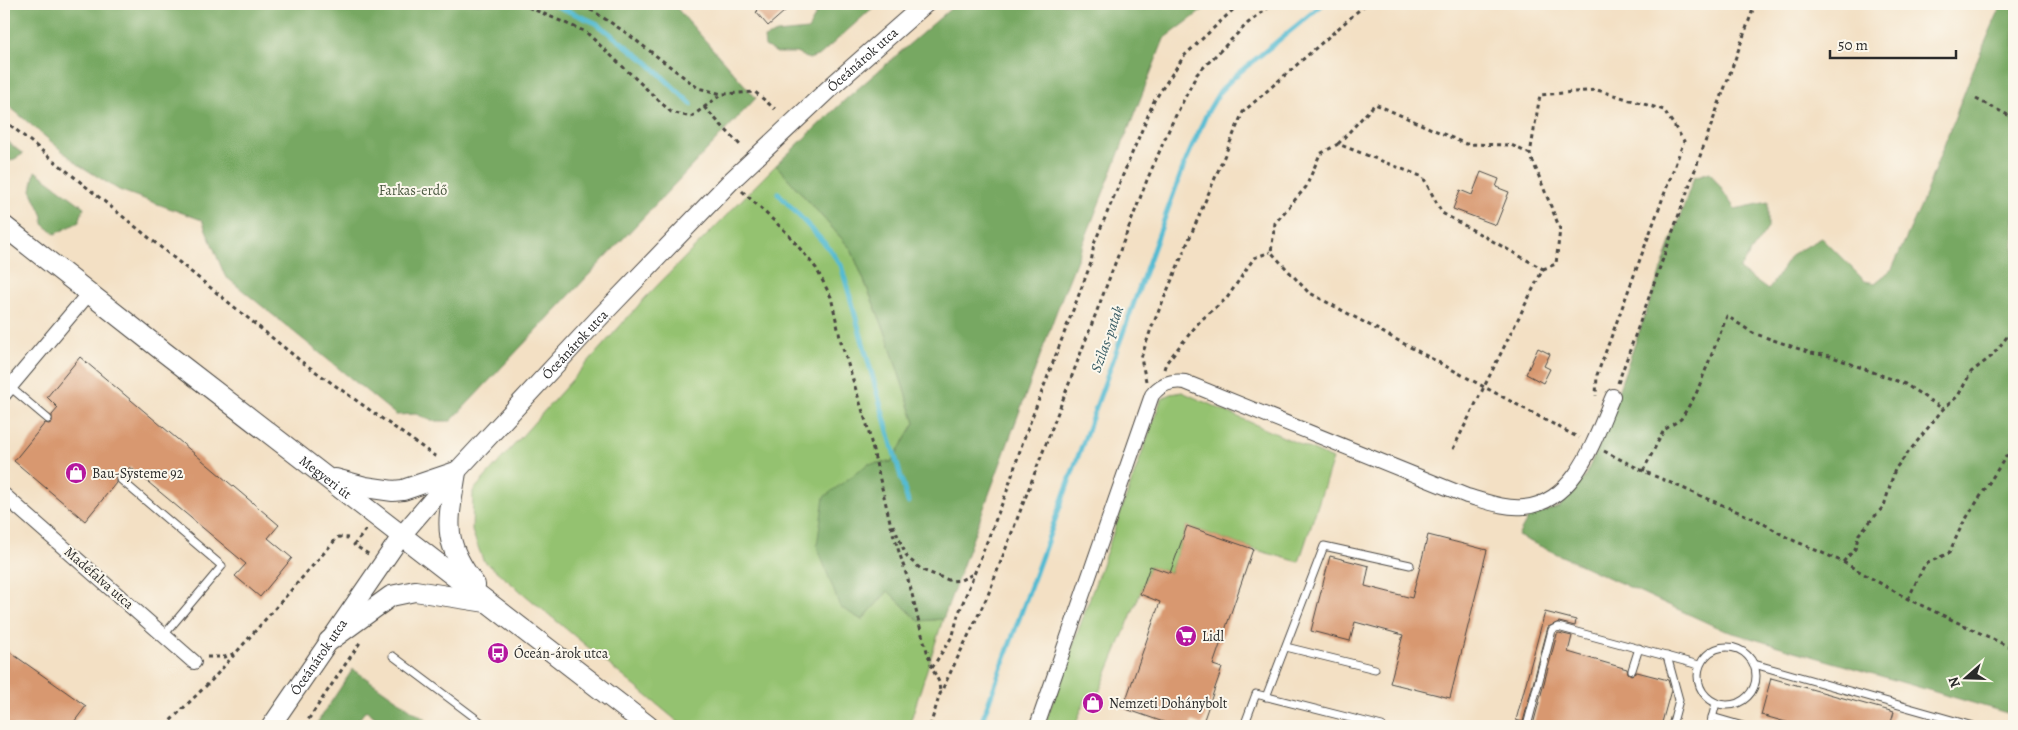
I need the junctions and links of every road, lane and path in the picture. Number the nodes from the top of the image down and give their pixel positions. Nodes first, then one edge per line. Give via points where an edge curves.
1 (521, 4) edge
2 (575, 4) edge
3 (925, 4) edge
4 (1239, 4) edge
5 (1273, 4) edge
6 (1366, 4) edge
7 (1755, 4) edge
8 (722, 94) junction
9 (1976, 99) dead end
10 (704, 107) junction
11 (775, 109) dead end
12 (2014, 118) edge
13 (4, 120) edge
14 (1338, 144) junction
15 (742, 147) dead end
16 (1530, 154) junction
17 (732, 181) junction
18 (4, 226) edge
19 (1270, 252) junction
20 (1543, 269) junction
21 (89, 293) junction
22 (2014, 328) edge
23 (1484, 388) junction
24 (7, 390) edge
25 (1156, 391) junction
26 (1613, 396) joint
27 (1595, 405) dead end
28 (1943, 409) junction
29 (48, 419) dead end
30 (1592, 444) junction
31 (2014, 444) edge
32 (1453, 449) dead end
33 (316, 469) junction
34 (1643, 471) junction
35 (456, 472) junction
36 (120, 479) dead end
37 (4, 495) edge
38 (891, 521) junction
39 (402, 535) junction
40 (348, 538) dead end
41 (1843, 562) junction
42 (1410, 565) dead end
43 (975, 573) junction
44 (1908, 599) junction
45 (489, 603) junction
46 (164, 635) junction
47 (365, 635) dead end
48 (329, 641) junction
49 (1286, 647) junction
50 (1639, 648) junction
51 (2014, 649) edge
52 (236, 653) junction
53 (393, 656) dead end
54 (1667, 656) junction
55 (194, 662) joint
56 (1754, 664) junction
57 (1699, 665) junction
58 (932, 668) junction
59 (1375, 669) dead end
60 (1632, 670) dead end
61 (940, 694) junction
62 (1266, 697) junction
63 (1716, 703) junction
64 (1712, 717) junction
65 (165, 726) edge
66 (271, 726) edge
67 (304, 726) edge
68 (486, 726) edge
69 (648, 726) edge
70 (930, 726) edge
71 (1037, 726) edge
72 (1244, 726) edge
73 (1382, 726) edge
74 (1526, 726) edge
75 (1672, 726) edge
76 (1710, 726) edge
77 (1744, 726) edge
78 (1973, 726) edge

1 - 10 path via 586,32 671,112 691,116
2 - 8 path via 593,11 625,32 698,88
3 - 17 street, Óceánárok utca
4 - 43 path via 1184,56 1154,101 1094,244 1090,263
5 - 61 path via 1248,23 1197,74 1171,125 988,595
6 - 25 path via 1243,112 1140,358 1147,385
7 - 26 path
8 - 10 path
8 - 11 path via 755,92
9 - 12 path
10 - 15 path
13 - 35 path via 302,362
14 - 16 path via 1375,104 1466,144 1511,145
14 - 19 path via 1320,154 1306,187 1275,223
14 - 20 path via 1423,177 1442,214
16 - 20 path via 1560,230 1556,264
16 - 27 path via 1540,95 1597,90 1664,110 1684,141 1598,375
17 - 35 street, Óceánárok utca
17 - 38 path via 787,232 816,268 831,297
18 - 21 main road, Megyeri út
19 - 23 path via 1308,292
19 - 25 path via 1254,258 1227,298 1200,321 1166,363
20 - 23 path
21 - 24 street
21 - 33 main road, Megyeri út
22 - 28 path via 1992,356 1971,372 1958,396
23 - 30 path
23 - 32 path
24 - 29 lane
25 - 30 street via 1176,381 1185,382 1496,505 1524,507 1559,494 1578,471
25 - 71 street
26 - 30 street
28 - 34 path via 1905,384 1830,356 1753,333 1726,316 1696,394 1681,419 1664,430
28 - 41 path via 1895,469 1884,506 1859,534 1855,549
30 - 34 path
31 - 44 path via 1962,525 1949,553 1925,564
33 - 35 main road via 340,482 393,491
33 - 39 main road, Megyeri út
34 - 41 path via 1757,520 1788,538
35 - 39 street, Óceánárok utca
35 - 45 main road via 449,529 452,546 462,568
36 - 46 lane via 222,566
37 - 46 street, Madéfalva utca
38 - 43 path via 907,557 922,570 951,581
38 - 58 path
39 - 45 main road, Megyeri út
39 - 48 street, Óceánárok utca
40 - 52 path via 338,537
41 - 44 path
42 - 49 lane via 1324,546
43 - 58 path via 953,635
44 - 51 path
45 - 48 main road via 405,592 391,596
45 - 69 main road, Megyeri út
46 - 55 street, Madéfalva utca
47 - 67 path
48 - 66 street, Óceánárok utca
49 - 59 lane
49 - 62 lane
50 - 54 lane
50 - 60 lane
50 - 74 lane via 1558,626 1552,630
52 - 55 path
52 - 65 path
53 - 68 lane
54 - 57 lane
54 - 75 lane via 1679,700
56 - 57 lane via 1741,650 1722,646 1704,656
56 - 63 lane via 1755,684 1751,693 1735,704
56 - 78 lane
57 - 63 lane via 1697,674 1702,691
58 - 61 path via 939,682
61 - 70 path
62 - 72 lane via 1256,694
62 - 73 lane
63 - 64 lane
64 - 76 lane
64 - 77 lane

